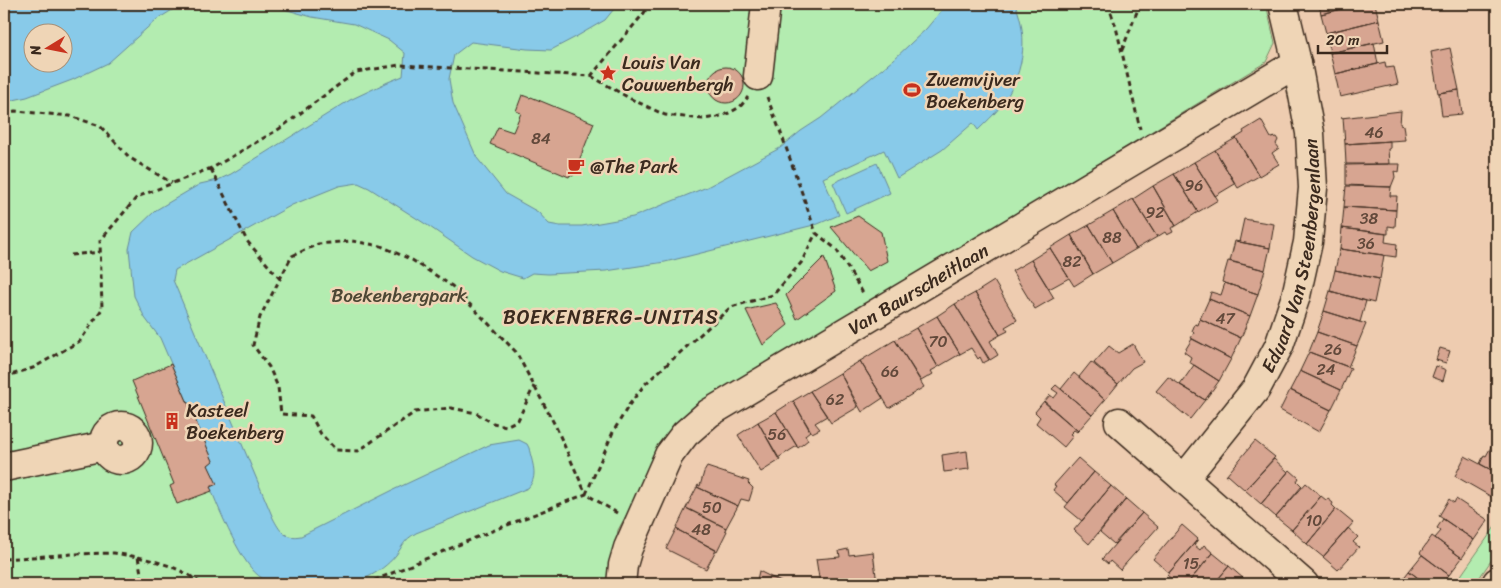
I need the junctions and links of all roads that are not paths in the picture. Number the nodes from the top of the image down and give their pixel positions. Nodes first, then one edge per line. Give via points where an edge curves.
1 (766, 4) edge
2 (1283, 4) edge
3 (1297, 63) junction
4 (758, 76) road end
5 (1119, 422) dead end
6 (104, 446) dead end
7 (4, 467) edge
8 (1184, 479) junction
9 (621, 584) edge
10 (1304, 584) edge

1 - 4 street
2 - 3 street, Eduard Van Steenbergenlaan
3 - 8 street, Eduard Van Steenbergenlaan via 1310,133 1313,188 1308,242 1296,296 1279,346 1256,389
3 - 9 street, Van Baurscheitlaan via 709,413 685,434 669,455 637,525 626,556
5 - 8 street
6 - 7 street
8 - 10 street

